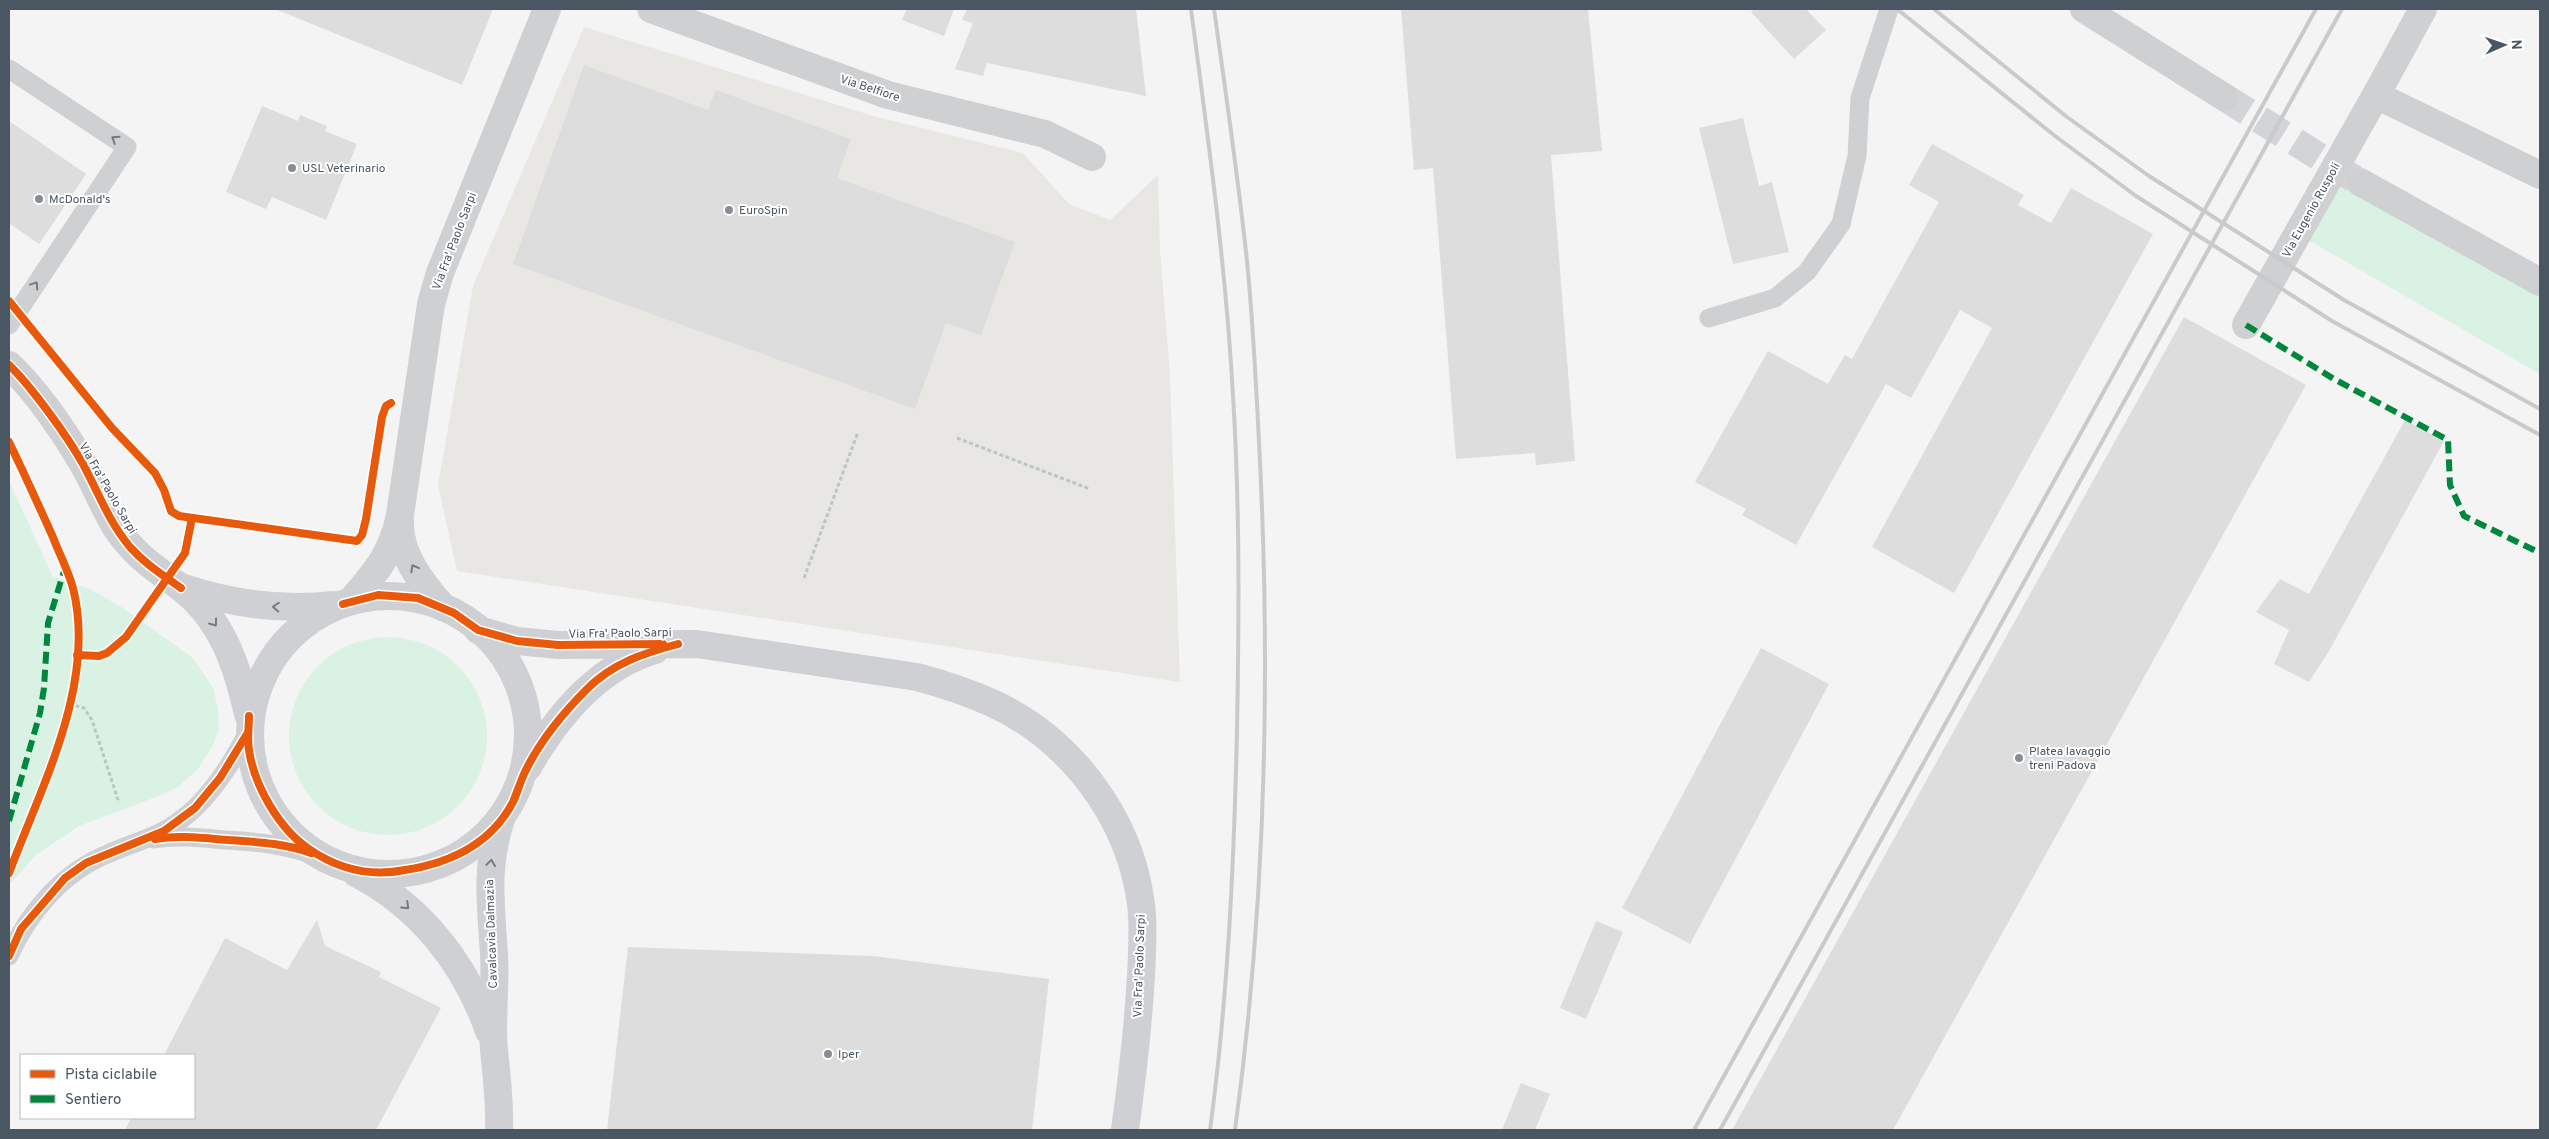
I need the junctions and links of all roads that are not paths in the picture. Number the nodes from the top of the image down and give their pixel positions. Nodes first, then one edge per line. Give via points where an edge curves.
1 (547, 9) edge
2 (651, 9) edge
3 (1889, 9) edge
4 (2084, 9) edge
5 (2423, 9) edge
6 (9, 69) edge
7 (2376, 95) junction
8 (2224, 97) tunnel mouth
9 (1092, 157) dead end
10 (2540, 175) edge
11 (2360, 182) tunnel mouth
12 (2540, 282) edge
13 (1709, 318) dead end
14 (9, 325) edge
15 (2246, 325) dead end
16 (9, 365) edge
17 (400, 515) junction
18 (181, 588) junction
19 (347, 602) junction
20 (443, 607) junction
21 (478, 630) junction
22 (678, 644) junction
23 (249, 724) junction
24 (524, 774) junction
25 (501, 819) junction
26 (145, 840) junction
27 (320, 857) junction
28 (350, 870) junction
29 (9, 956) edge
30 (494, 1051) junction
31 (499, 1130) edge
32 (1125, 1130) edge

1 - 17 street, Via Fra' Paolo Sarpi via 430,304
2 - 9 street, Via Belfiore via 888,95 1044,134
3 - 13 lane via 1860,98 1856,156 1841,224 1807,272 1774,298
4 - 8 street
5 - 7 street, Via Eugenio Ruspoli
14 -> 6 lane via 127,147
7 - 10 street
7 - 15 street, Via Eugenio Ruspoli
11 - 12 street
16 - 18 main road, Via Fra' Paolo Sarpi via 43,406 82,462 104,507 130,546 146,564
17 - 19 street, Via Fra' Paolo Sarpi via 391,550
20 -> 17 street, Via Fra' Paolo Sarpi via 430,594 410,561 401,536
19 -> 18 main road, Via Fra' Paolo Sarpi via 298,607 250,604
18 -> 23 main road, Via Fra' Paolo Sarpi via 216,624 223,637 234,662
19 - 20 main road via 398,595
19 - 23 main road via 313,619 280,648 252,696
20 - 21 main road
21 - 22 main road, Via Fra' Paolo Sarpi via 517,641 558,645
21 - 24 main road via 505,657 522,693 528,738
22 - 24 main road, Via Fra' Paolo Sarpi via 642,654 603,675 549,733
22 - 32 main road, Via Fra' Paolo Sarpi via 806,659 917,677 949,686 1013,714 1071,760 1098,793 1120,831 1132,861 1141,906 1140,1006
23 - 26 lane via 234,759 195,808 170,827
23 - 27 main road via 249,750 267,797 293,835
24 - 25 main road via 512,804
25 - 28 main road via 473,847 440,863 391,873
30 -> 25 main road, Cavalcavia Dalmazia via 494,962 489,875
26 - 27 lane via 182,837 249,841 295,848
26 - 29 lane via 86,863 65,878 21,929
27 - 28 main road
28 -> 30 main road, Cavalcavia Dalmazia via 393,895 436,936 469,986
30 - 31 main road, Cavalcavia Dalmazia via 500,1104

